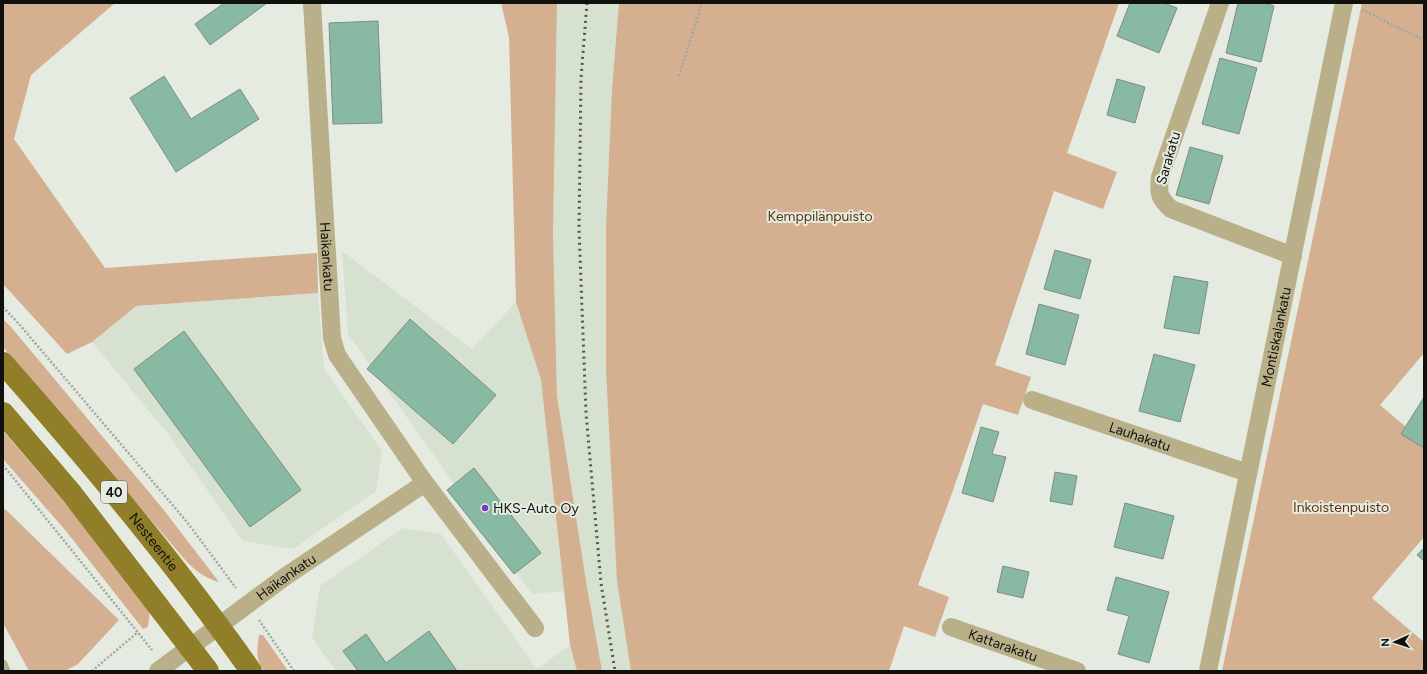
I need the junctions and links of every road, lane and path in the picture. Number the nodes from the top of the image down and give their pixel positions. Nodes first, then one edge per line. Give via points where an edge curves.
1 (312, 3) edge
2 (702, 3) edge
3 (1220, 3) edge
4 (1344, 3) edge
5 (1361, 10) dead end
6 (1424, 40) edge
7 (679, 76) dead end
8 (1293, 256) junction
9 (3, 307) edge
10 (3, 363) edge
11 (1032, 400) dead end
12 (3, 413) edge
13 (3, 465) edge
14 (1248, 473) junction
15 (425, 483) junction
16 (248, 604) junction
17 (219, 626) junction
18 (951, 627) dead end
19 (535, 628) dead end
20 (138, 632) junction
21 (191, 647) junction
22 (3, 664) edge
23 (162, 669) edge
24 (6, 671) edge
25 (92, 671) edge
26 (208, 671) edge
27 (251, 671) edge
28 (294, 671) edge
29 (1077, 671) edge
30 (1208, 671) edge

1 - 15 street, Haikankatu via 332,338 337,355
2 - 7 path
3 - 8 street, Sarakatu via 1160,177 1158,190 1162,200 1170,208
4 - 8 street, Montiskalankatu
5 - 6 path
8 - 14 street, Montiskalankatu
9 - 16 path via 187,522
10 - 17 main road, Nesteentie / 40 via 120,500
11 - 14 street, Lauhakatu
12 - 21 main road, 40 via 72,494
13 - 20 path
14 - 30 street, Montiskalankatu
15 - 16 street, Haikankatu
15 - 19 street, Haikankatu
16 - 17 street, Haikankatu
16 - 28 path
17 - 21 street, Haikankatu
17 - 27 main road, Nesteentie / 40
18 - 29 street, Kattarakatu
20 - 23 path
20 - 25 path
21 - 23 street, Haikankatu
21 - 26 main road, 40
22 - 24 lane

